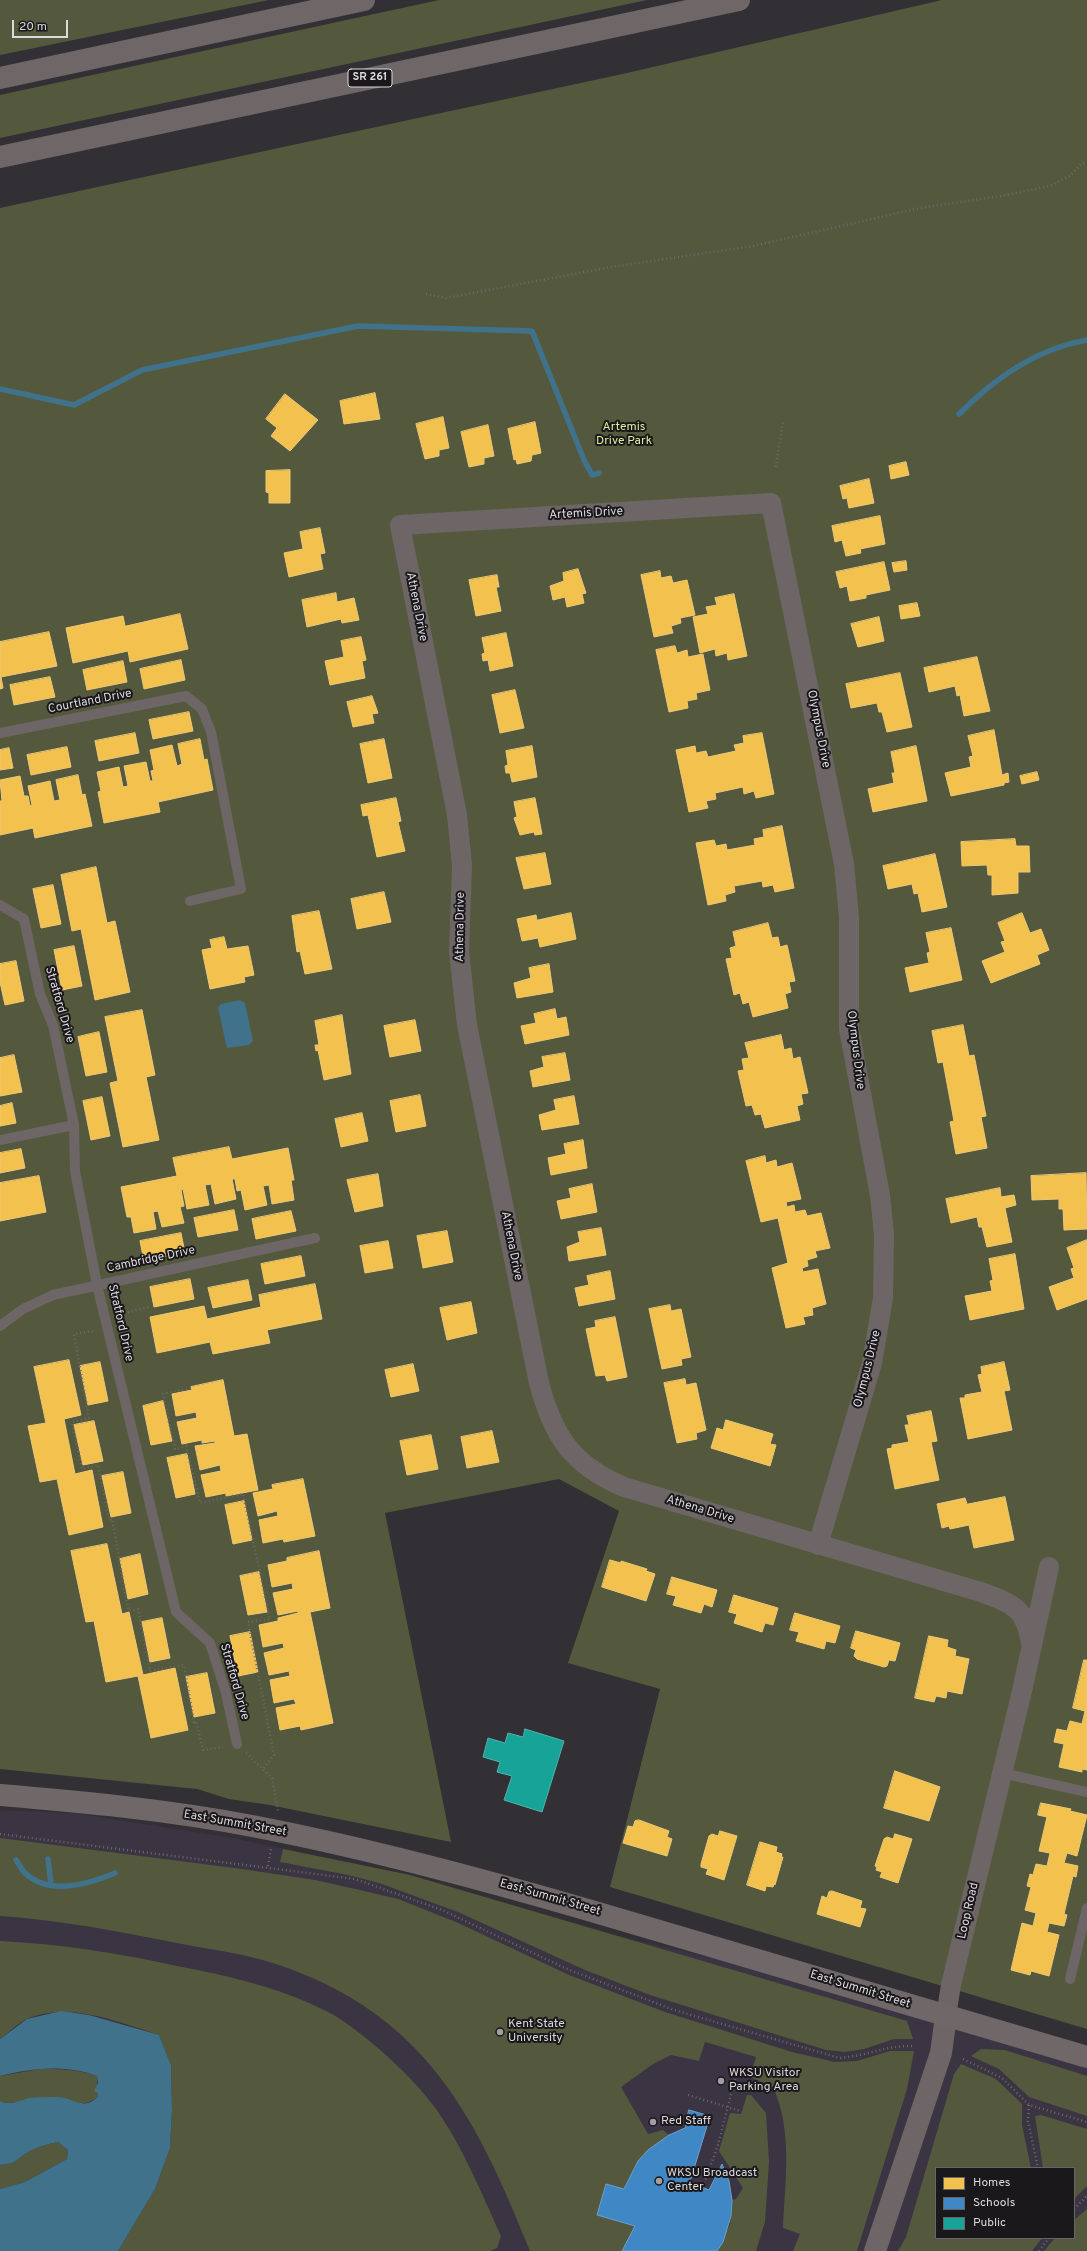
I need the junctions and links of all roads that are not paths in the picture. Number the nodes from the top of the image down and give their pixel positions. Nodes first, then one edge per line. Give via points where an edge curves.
1 (364, 0) edge
2 (739, 0) edge
3 (0, 78) edge
4 (0, 157) edge
5 (771, 502) joint
6 (400, 525) joint
7 (0, 733) edge
8 (190, 901) dead end
9 (0, 905) edge
10 (74, 1125) junction
11 (0, 1140) edge
12 (314, 1238) dead end
13 (97, 1284) junction
14 (0, 1326) edge
15 (818, 1546) junction
16 (1049, 1567) dead end
17 (1031, 1643) junction
18 (237, 1744) road end
19 (1002, 1773) junction
20 (1087, 1792) edge
21 (0, 1795) edge
22 (1087, 1908) edge
23 (1084, 1932) edge
24 (1070, 1979) dead end
25 (946, 2016) junction
26 (1087, 2057) edge
27 (875, 2251) edge

1 - 3 main road
2 - 4 main road, SR 261
5 - 6 street, Artemis Drive
5 - 15 street, Olympus Drive via 844,864 849,917 849,1028 880,1195 884,1235 883,1298 877,1341
6 - 15 street, Athena Drive via 457,815 462,865 459,952 467,1025 546,1410 554,1428 574,1454 610,1481
7 - 8 lane, Courtland Drive via 186,696 202,709 212,732 241,889
9 - 10 lane, Stratford Drive via 24,919 40,994 53,1025
10 - 11 lane
10 - 13 lane, Stratford Drive via 75,1171
12 - 13 lane, Cambridge Drive
13 - 14 lane, Cambridge Drive via 37,1301
13 - 18 lane, Stratford Drive via 176,1612 210,1643 226,1693
15 - 17 street, Athena Drive via 1000,1599 1024,1617
16 - 17 street, Loop Road
17 - 19 street, Loop Road
19 - 20 lane
19 - 25 street, Loop Road via 951,1985
21 - 25 main road, East Summit Street via 169,1812 274,1830 401,1857
22 - 23 lane
23 - 24 lane
25 - 26 main road, East Summit Street
25 - 27 street, Loop Road via 941,2053

